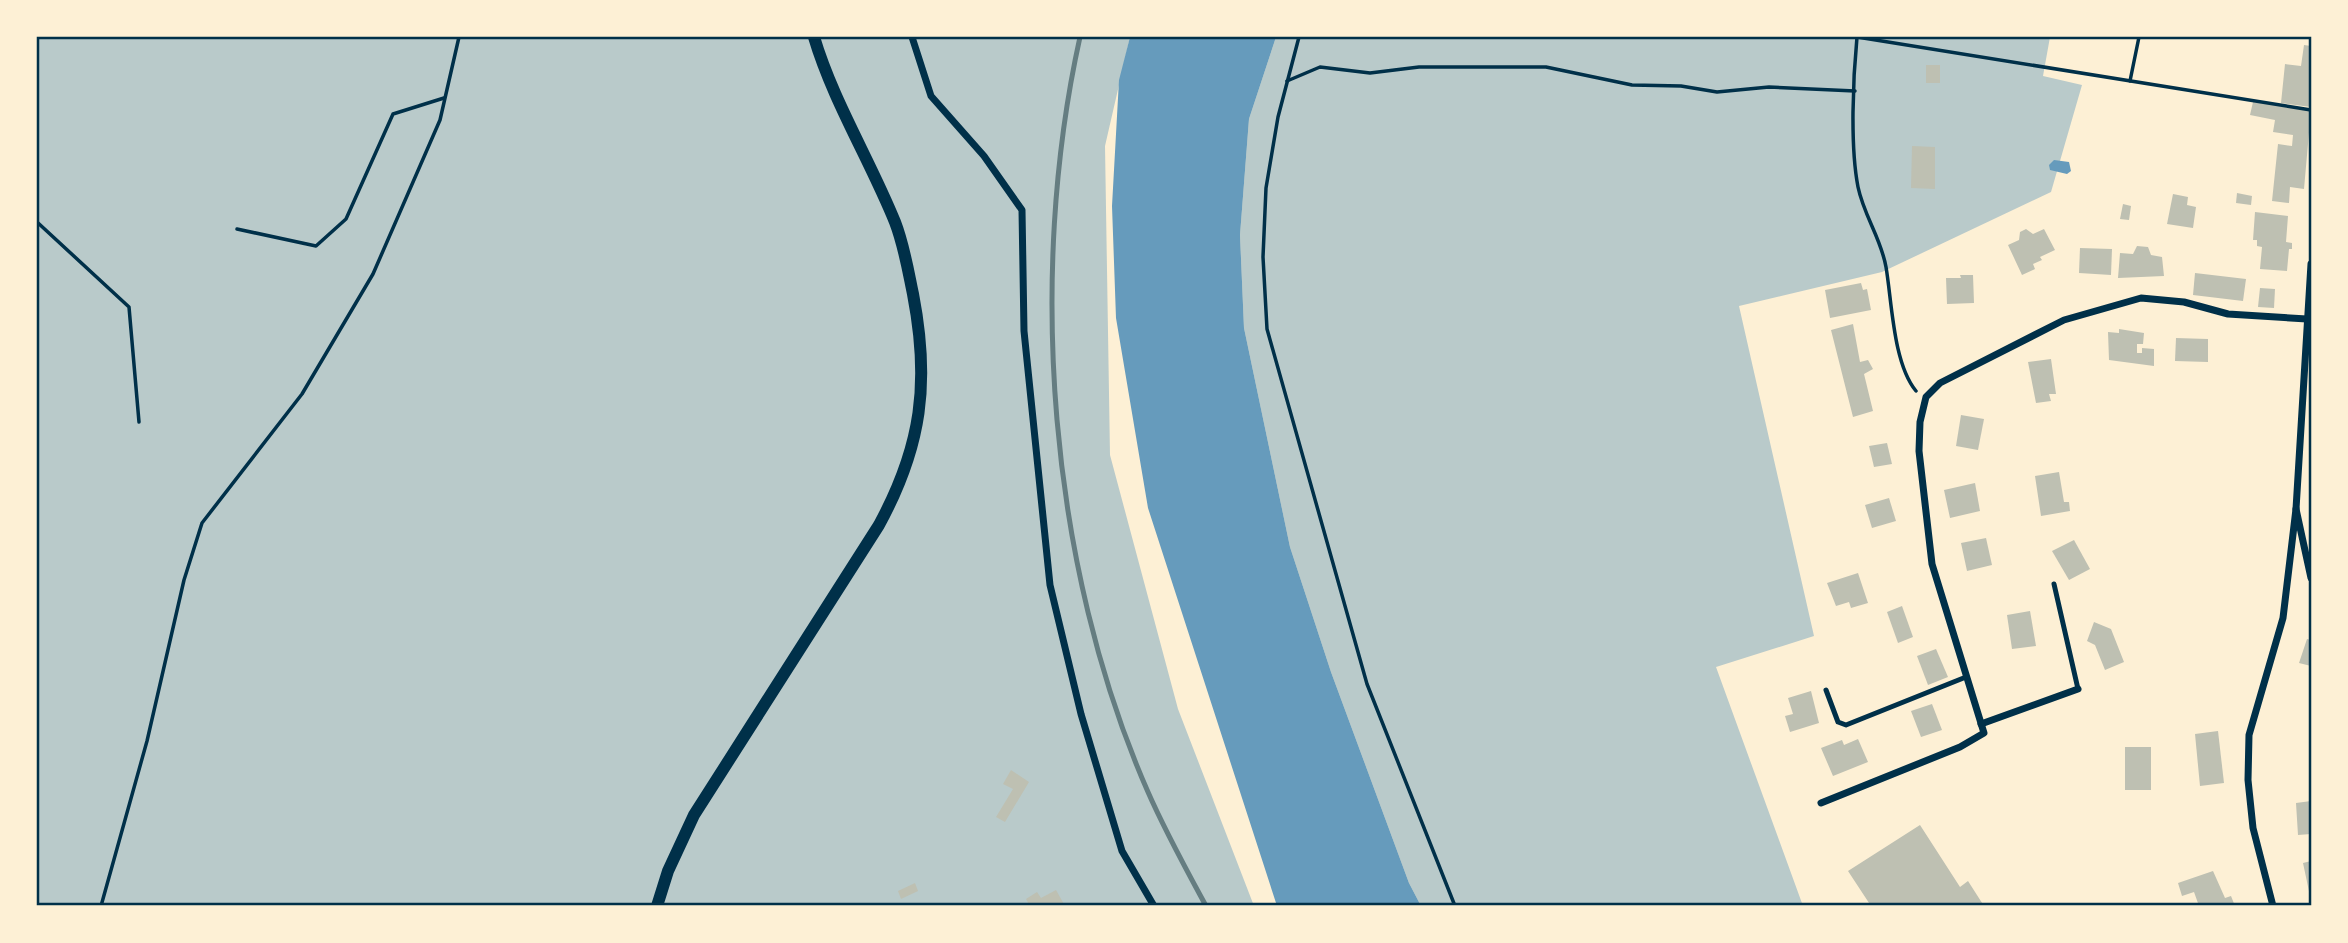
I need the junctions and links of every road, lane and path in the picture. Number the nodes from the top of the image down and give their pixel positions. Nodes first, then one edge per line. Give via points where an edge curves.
1 (814, 37) edge
2 (912, 37) edge
3 (1299, 37) edge
4 (1857, 37) edge
5 (2139, 37) edge
6 (456, 38) edge
7 (1287, 81) junction
8 (2130, 81) junction
9 (1855, 91) junction
10 (444, 98) dead end
11 (2311, 110) edge
12 (37, 222) edge
13 (237, 229) dead end
14 (2311, 264) edge
15 (2310, 286) edge
16 (2307, 319) junction
17 (1926, 397) junction
18 (139, 422) dead end
19 (2296, 509) junction
20 (2311, 578) edge
21 (2054, 584) dead end
22 (1966, 677) junction
23 (2078, 689) joint
24 (1826, 690) dead end
25 (1981, 724) junction
26 (1821, 803) dead end
27 (101, 906) edge
28 (657, 906) edge
29 (1154, 906) edge
30 (1455, 906) edge
31 (2273, 906) edge

1 - 28 street via 905,254 922,349 921,409 896,494 694,815
2 - 29 street via 931,96 984,156 1021,210 1024,331 1050,585 1081,714 1122,851
3 - 7 path
4 - 8 path
4 - 9 path
5 - 8 path
6 - 27 path via 440,120 373,274 302,394 202,523
7 - 9 path via 1320,67 1370,73 1419,67 1546,67 1632,85 1717,92 1769,87
7 - 30 path via 1266,188 1266,329 1367,684
8 - 11 path
9 - 17 path via 1857,184 1866,219 1882,244 1892,324 1913,390
10 - 13 path via 394,114 346,219 316,246
12 - 18 path via 129,307
14 - 15 street
15 - 16 street
16 - 17 street via 2228,314 2184,302 2141,298 2064,320 1940,383
16 - 19 street
17 - 22 street via 1919,451 1931,564
19 - 20 street
19 - 31 street via 2283,618 2249,735 2252,828
21 - 23 lane
22 - 24 lane via 1846,725 1838,722
22 - 25 street
23 - 25 street
25 - 26 street via 1984,733 1959,747

